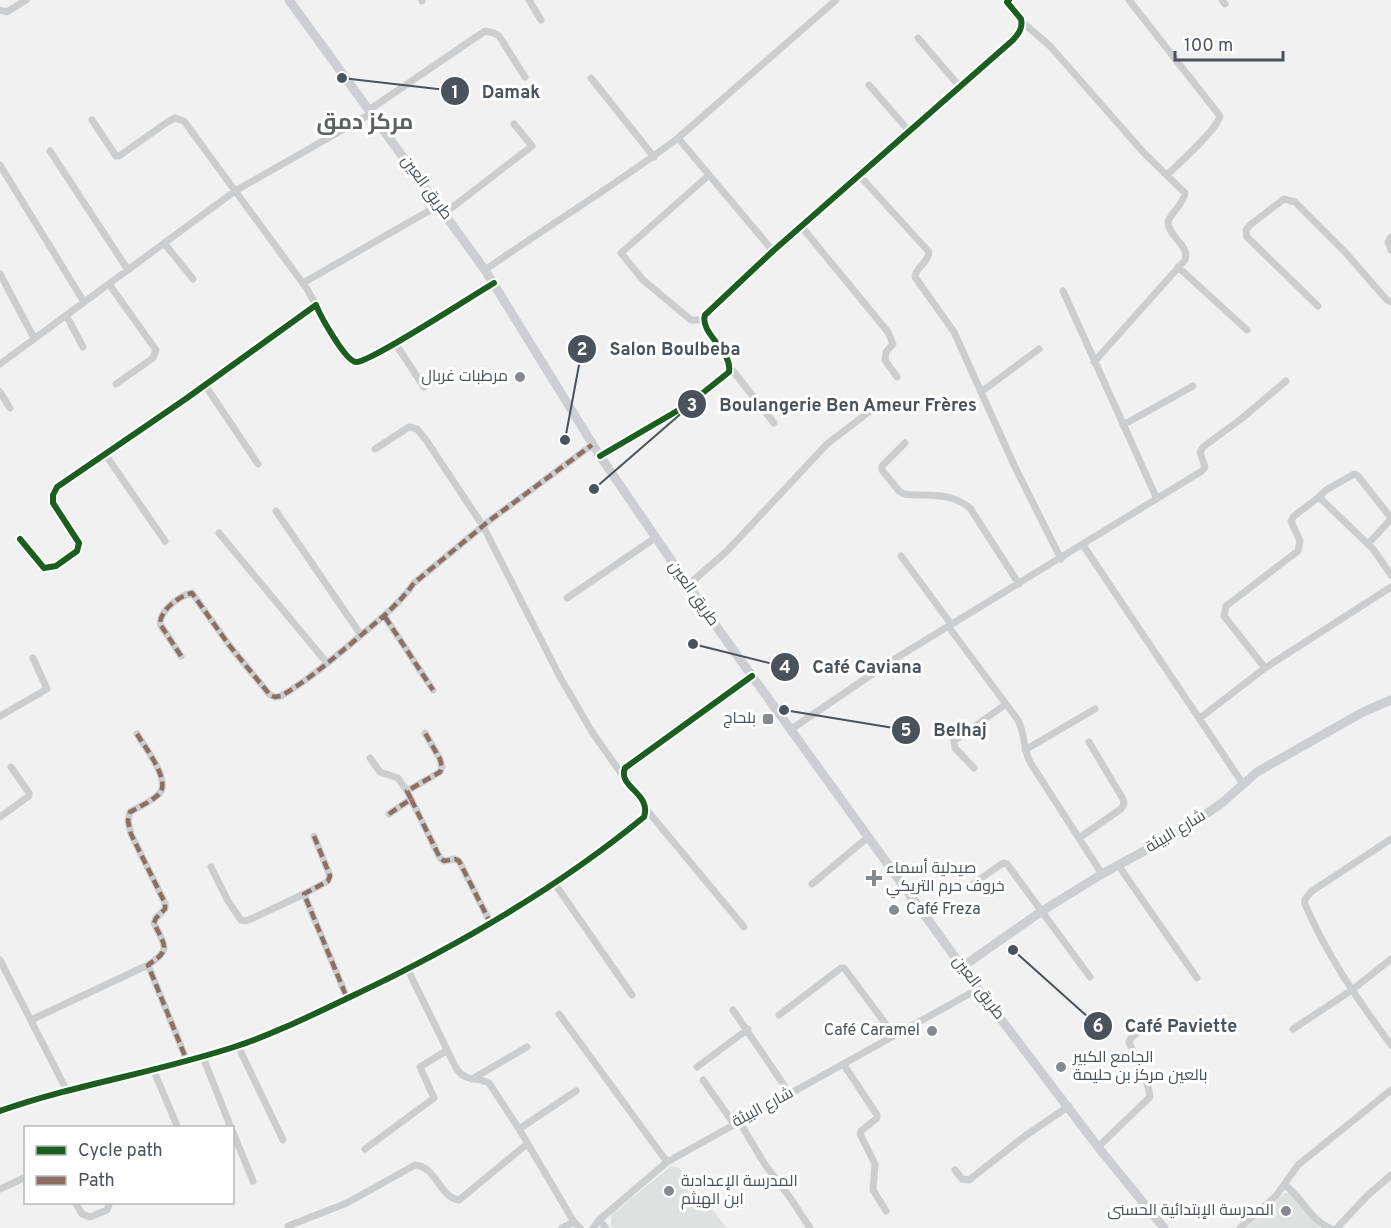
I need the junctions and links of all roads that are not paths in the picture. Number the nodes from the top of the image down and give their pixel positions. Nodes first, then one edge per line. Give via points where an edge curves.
1 (26, 0) edge
2 (289, 0) edge
3 (529, 0) edge
4 (836, 0) edge
5 (1128, 0) edge
6 (1007, 1) edge
7 (0, 10) edge
8 (541, 20) dead end
9 (1021, 21) junction
10 (918, 38) dead end
11 (525, 76) dead end
12 (591, 78) dead end
13 (869, 85) dead end
14 (960, 87) junction
15 (370, 111) junction
16 (92, 120) dead end
17 (514, 124) dead end
18 (909, 131) junction
19 (678, 138) junction
20 (50, 151) dead end
21 (654, 157) junction
22 (0, 165) edge
23 (710, 175) junction
24 (1167, 175) junction
25 (859, 176) junction
26 (234, 191) junction
27 (442, 209) junction
28 (801, 226) junction
29 (1391, 237) edge
30 (164, 243) junction
31 (1391, 250) edge
32 (773, 251) junction
33 (1178, 267) junction
34 (128, 270) junction
35 (485, 270) junction
36 (0, 274) edge
37 (193, 279) dead end
38 (303, 283) junction
39 (494, 283) junction
40 (109, 284) junction
41 (4, 289) edge
42 (1064, 291) dead end
43 (84, 302) junction
44 (1391, 302) edge
45 (316, 305) junction
46 (1318, 306) dead end
47 (66, 315) junction
48 (704, 320) junction
49 (1247, 330) dead end
50 (34, 338) junction
51 (395, 343) junction
52 (84, 347) dead end
53 (1039, 349) dead end
54 (1094, 362) junction
55 (0, 364) edge
56 (730, 367) junction
57 (897, 377) dead end
58 (1286, 381) dead end
59 (116, 384) dead end
60 (205, 385) junction
61 (1193, 386) dead end
62 (424, 387) dead end
63 (0, 392) edge
64 (981, 392) junction
65 (10, 408) dead end
66 (874, 408) dead end
67 (774, 423) dead end
68 (1123, 425) junction
69 (905, 443) dead end
70 (592, 444) junction
71 (375, 449) dead end
72 (105, 454) junction
73 (600, 456) junction
74 (258, 464) dead end
75 (1319, 497) junction
76 (1157, 499) junction
77 (276, 511) dead end
78 (1391, 519) edge
79 (483, 526) junction
80 (219, 533) dead end
81 (20, 538) dead end
82 (655, 538) junction
83 (165, 541) dead end
84 (1368, 544) junction
85 (1083, 545) junction
86 (902, 556) dead end
87 (1061, 559) junction
88 (1391, 575) edge
89 (1019, 584) junction
90 (687, 586) junction
91 (1391, 587) edge
92 (567, 598) dead end
93 (385, 617) junction
94 (950, 625) junction
95 (361, 635) junction
96 (181, 656) dead end
97 (33, 657) dead end
98 (327, 663) junction
99 (1265, 668) junction
100 (752, 676) junction
101 (433, 690) dead end
102 (1391, 700) edge
103 (1006, 704) junction
104 (1095, 709) dead end
105 (0, 716) edge
106 (1200, 718) junction
107 (790, 730) junction
108 (425, 733) dead end
109 (136, 734) dead end
110 (1089, 742) dead end
111 (1024, 750) junction
112 (370, 758) dead end
113 (11, 767) dead end
114 (974, 768) dead end
115 (624, 778) junction
116 (1243, 784) junction
117 (407, 791) junction
118 (411, 799) junction
119 (646, 809) junction
120 (389, 814) dead end
121 (0, 817) edge
122 (314, 836) dead end
123 (867, 838) junction
124 (1079, 838) junction
125 (1391, 839) edge
126 (1118, 865) junction
127 (212, 867) dead end
128 (1102, 874) junction
129 (555, 884) junction
130 (812, 884) dead end
131 (973, 884) dead end
132 (304, 894) junction
133 (1042, 911) junction
134 (490, 922) junction
135 (744, 927) dead end
136 (1391, 959) edge
137 (0, 960) edge
138 (148, 965) junction
139 (962, 967) junction
140 (408, 970) junction
141 (1090, 977) dead end
142 (1197, 978) dead end
143 (978, 989) junction
144 (1352, 990) junction
145 (632, 995) dead end
146 (347, 998) junction
147 (733, 1010) dead end
148 (559, 1014) dead end
149 (779, 1015) dead end
150 (31, 1020) junction
151 (1146, 1026) dead end
152 (748, 1029) junction
153 (1293, 1029) dead end
154 (894, 1035) junction
155 (1391, 1045) edge
156 (238, 1046) junction
157 (527, 1047) dead end
158 (446, 1051) junction
159 (203, 1057) junction
160 (187, 1061) junction
161 (844, 1065) junction
162 (697, 1067) dead end
163 (153, 1069) junction
164 (472, 1079) junction
165 (703, 1080) dead end
166 (576, 1090) dead end
167 (1391, 1090) edge
168 (67, 1091) junction
169 (790, 1094) junction
170 (1069, 1106) junction
171 (0, 1111) edge
172 (737, 1122) junction
173 (177, 1126) edge
174 (231, 1126) edge
175 (519, 1129) junction
176 (234, 1134) edge
177 (283, 1140) dead end
178 (527, 1144) junction
179 (1098, 1147) junction
180 (365, 1149) dead end
181 (667, 1162) junction
182 (955, 1170) dead end
183 (1391, 1175) edge
184 (24, 1178) edge
185 (253, 1181) dead end
186 (1285, 1185) junction
187 (0, 1189) edge
188 (76, 1204) edge
189 (110, 1204) edge
190 (886, 1211) dead end
191 (599, 1220) junction
192 (577, 1225) edge
193 (288, 1226) dead end
194 (562, 1228) edge
195 (593, 1228) edge
196 (606, 1228) edge
197 (810, 1228) edge
198 (1164, 1228) edge
199 (1240, 1228) edge
200 (1330, 1228) edge
201 (1337, 1228) edge

1 - 7 street via 7,12
2 - 15 main road, طريق العين
3 - 8 street
4 - 19 street
5 - 24 street via 1220,116
6 - 9 street
9 - 14 street via 1020,32 1013,40
9 - 24 street via 1050,46
10 - 14 street
11 - 15 street via 499,36 485,31
12 - 21 street
13 - 18 street
14 - 18 street
15 - 26 street
15 - 27 main road, طريق العين
16 - 26 street via 119,156 169,121 182,119
17 - 27 street via 532,146
18 - 25 street
19 - 21 street
19 - 23 street
20 - 34 street
21 - 35 street
22 - 43 street
23 - 32 street
23 - 48 street via 621,253 643,280 691,320
24 - 33 street via 1185,196 1168,222 1173,236 1187,253
25 - 28 street
25 - 64 street via 927,249 929,257 915,277 954,332
26 - 30 street
26 - 38 street
27 - 35 main road, طريق العين
27 - 38 street
28 - 32 street
28 - 57 street via 888,332 893,344 885,360
29 - 31 street
30 - 34 street
30 - 37 street
32 - 48 street via 712,307
33 - 49 street
33 - 54 street
34 - 40 street
35 - 39 main road, طريق العين
36 - 41 street
38 - 45 street
39 - 51 street
39 - 70 main road, طريق العين
40 - 43 street
40 - 59 street via 156,350 153,358
41 - 50 street
42 - 54 street
43 - 47 street
44 - 46 street via 1295,202 1284,199 1250,225 1247,237
45 - 51 street via 321,318 354,362
45 - 60 street
47 - 50 street
47 - 52 street
48 - 56 street
50 - 55 street
51 - 62 street
53 - 64 street
54 - 68 street
56 - 67 street
56 - 73 street via 729,372 689,404
58 - 76 street via 1203,447 1202,471
60 - 72 street
60 - 74 street
61 - 68 street
63 - 65 street
64 - 87 street
66 - 90 street via 827,444 727,551
68 - 76 street
69 - 89 street via 881,468 892,483 904,494 952,497 970,508
70 - 73 main road, طريق العين
70 - 79 street
71 - 79 street via 409,427 417,429
72 - 81 street via 54,492 53,503 79,543 77,552 48,569
72 - 83 street
73 - 82 main road, طريق العين
75 - 78 street via 1354,474
75 - 84 street
75 - 99 street via 1291,521 1300,541 1298,550 1226,606 1224,612
76 - 85 street
77 - 95 street
78 - 84 street
79 - 93 street via 414,583
79 - 115 street via 560,677
80 - 98 street
82 - 90 main road, طريق العين
82 - 92 street
84 - 88 street
85 - 87 street
85 - 106 street
86 - 94 street
87 - 89 street
89 - 94 street
90 - 100 main road, طريق العين
91 - 99 street
93 - 95 street
93 - 101 street
94 - 103 street
94 - 107 street
95 - 98 street
96 - 98 street via 160,618 192,593 273,697 285,694
97 - 105 street via 47,689
99 - 106 street
100 - 107 main road, طريق العين
100 - 115 street via 625,768
102 - 116 main road, شارع البيئة via 1295,750
103 - 111 street via 1024,733
103 - 114 street via 954,741 955,748
104 - 111 street
106 - 116 street
107 - 123 main road, طريق العين
108 - 117 street via 442,767
109 - 138 street via 164,784 161,793 130,813 128,821 165,903 154,923 164,944 163,955
110 - 124 street via 1124,804
111 - 124 street
112 - 117 street via 380,772 398,778
113 - 121 street via 29,796
115 - 119 street via 645,802
116 - 126 main road, شارع البيئة via 1188,827
117 - 118 street
118 - 120 street
118 - 134 street via 440,858 459,861
119 - 129 street via 644,817 609,846
119 - 135 street
122 - 132 street via 330,876
123 - 130 street
123 - 139 main road, طريق العين
124 - 128 street
125 - 144 street via 1305,899 1318,935
126 - 128 main road, شارع البيئة
126 - 142 street
127 - 132 street via 241,920
128 - 133 main road, شارع البيئة
129 - 134 street
129 - 145 street
131 - 133 street via 994,868 1007,864
132 - 146 street
133 - 139 main road, شارع البيئة
133 - 141 street
134 - 140 street
136 - 144 street
137 - 150 street
138 - 150 street
138 - 160 street
139 - 143 main road, طريق العين
140 - 146 street
140 - 158 street
143 - 154 street, شارع البيئة
143 - 170 main road, طريق العين
144 - 153 street
144 - 155 street
146 - 156 street via 298,1023
147 - 152 street
148 - 181 street
149 - 154 street via 844,968
150 - 168 street
151 - 179 street via 1129,1042 1150,1097
152 - 162 street
152 - 169 street
154 - 161 street, شارع البيئة
156 - 159 street
156 - 177 street
157 - 164 street
158 - 164 street via 461,1076
158 - 180 street via 420,1067 434,1098
159 - 160 street
159 - 174 street
160 - 163 street
161 - 169 street, شارع البيئة
161 - 190 street via 877,1115 860,1134 875,1164 873,1190
163 - 168 street
163 - 173 street
164 - 175 street via 489,1083
165 - 172 street
166 - 175 street
167 - 186 street via 1298,1165
168 - 171 street
169 - 172 street, شارع البيئة
170 - 179 main road, طريق العين
170 - 182 street via 969,1180 962,1179
172 - 181 street, شارع البيئة
172 - 197 street
175 - 178 street
176 - 185 street
178 - 192 street
178 - 193 street via 459,1200 451,1198 427,1168 415,1165 347,1203
179 - 198 main road, طريق العين
181 - 191 street, شارع البيئة
183 - 201 street
184 - 187 street
186 - 199 street
186 - 200 street via 1322,1225
188 - 189 street via 81,1214 90,1217
191 - 195 street, شارع البيئة
191 - 196 street
192 - 194 street

